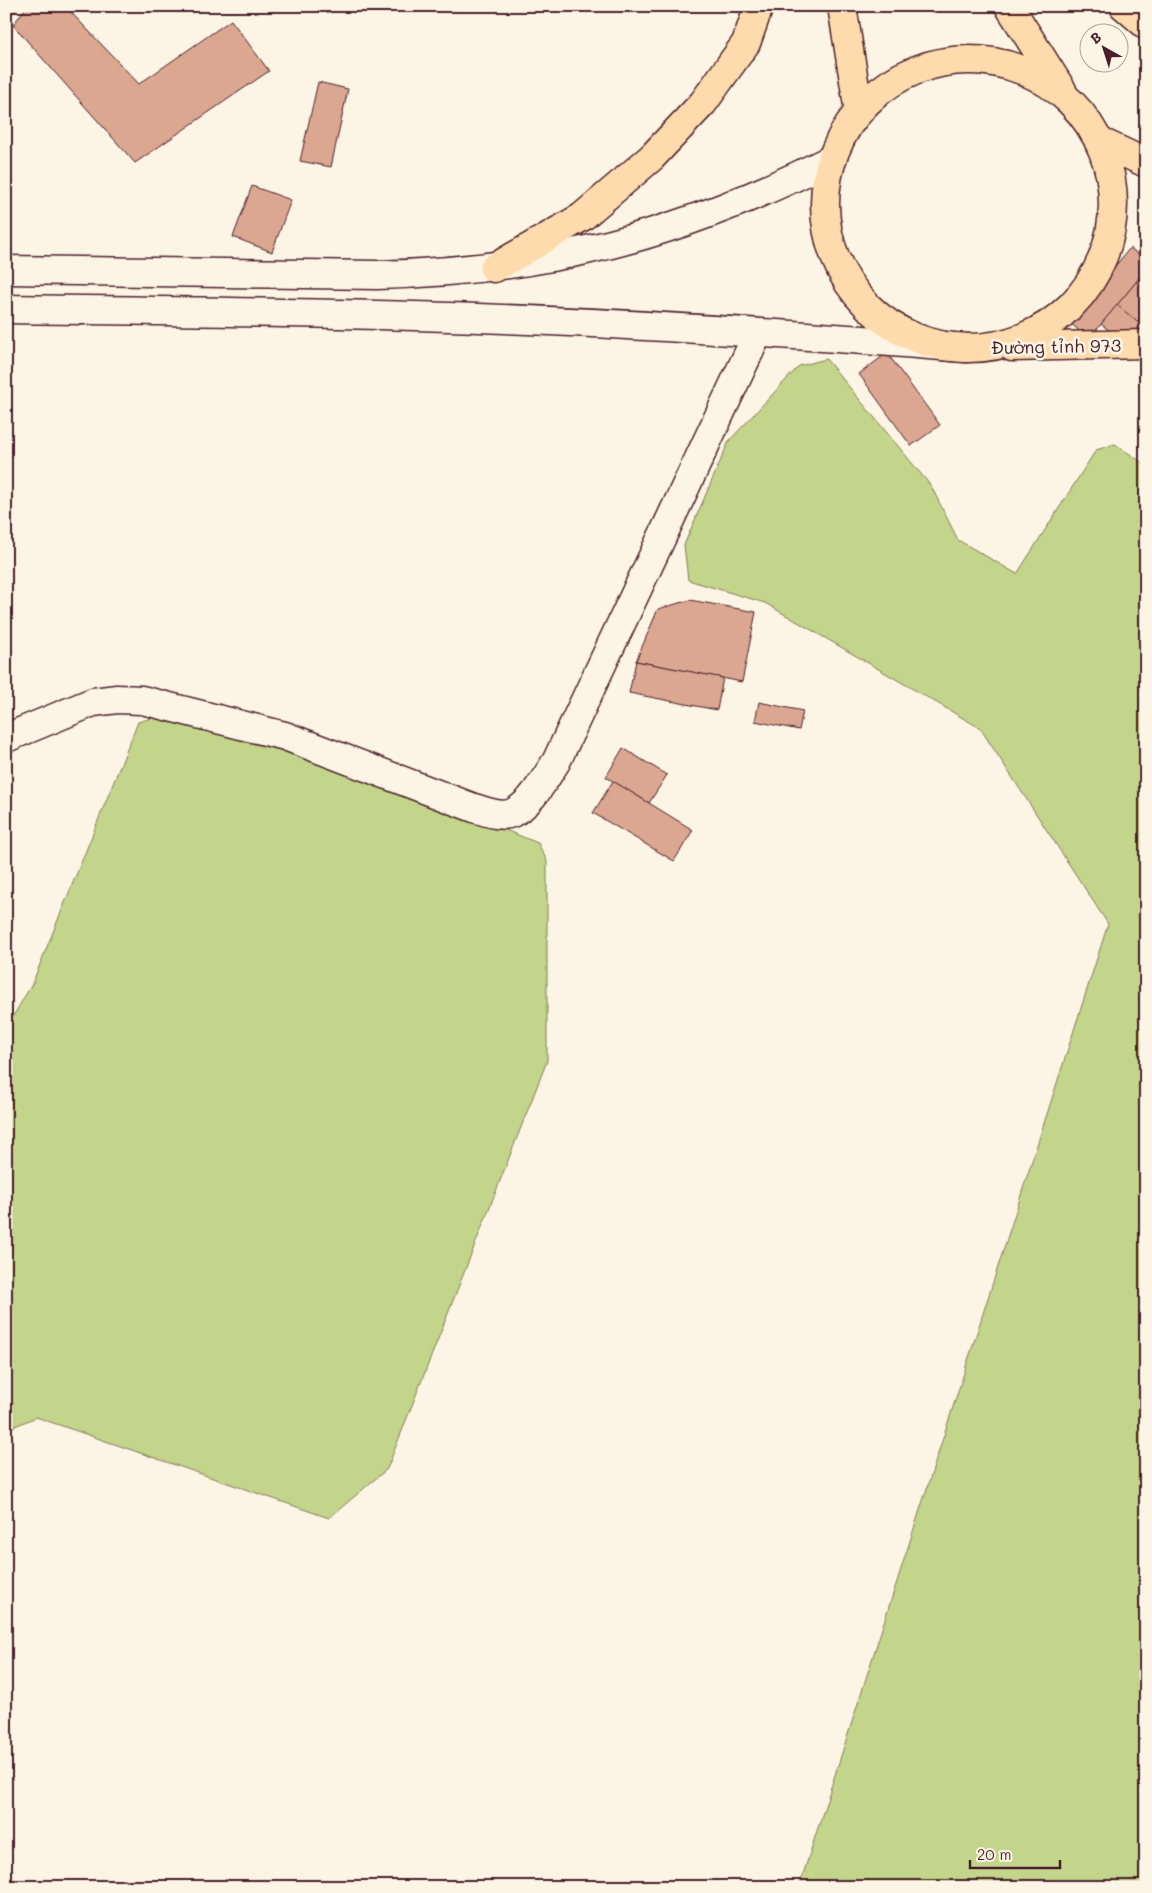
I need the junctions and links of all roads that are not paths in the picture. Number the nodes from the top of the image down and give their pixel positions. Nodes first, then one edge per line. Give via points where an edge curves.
1 (759, 6) edge
2 (842, 6) edge
3 (1009, 6) edge
4 (1124, 6) edge
5 (1146, 25) edge
6 (1068, 100) junction
7 (859, 112) junction
8 (1099, 141) junction
9 (832, 159) junction
10 (1146, 163) edge
11 (494, 268) junction
12 (6, 270) edge
13 (6, 309) edge
14 (758, 333) junction
15 (1146, 344) edge
16 (966, 348) junction
17 (6, 738) edge

1 - 11 main road via 746,44 703,102 652,158 582,217
2 - 7 main road
3 - 6 main road
4 - 5 main road
6 - 7 main road via 1025,71 975,60 940,64 900,78
6 - 8 main road
7 - 9 main road via 843,134
8 - 10 main road
8 - 16 main road via 1111,183 1112,219 1107,245 1097,269 1064,312 1042,328 992,346
9 - 11 main road via 770,190 664,230 608,246
9 - 16 main road via 825,212 837,265 851,288 889,325 939,345
11 - 12 main road via 377,274
13 - 14 main road via 336,313
14 - 16 main road
14 - 17 main road via 556,762 536,790 512,813 495,814 474,808 285,736 142,700 117,698 93,702
15 - 16 main road, Đường tỉnh 973

